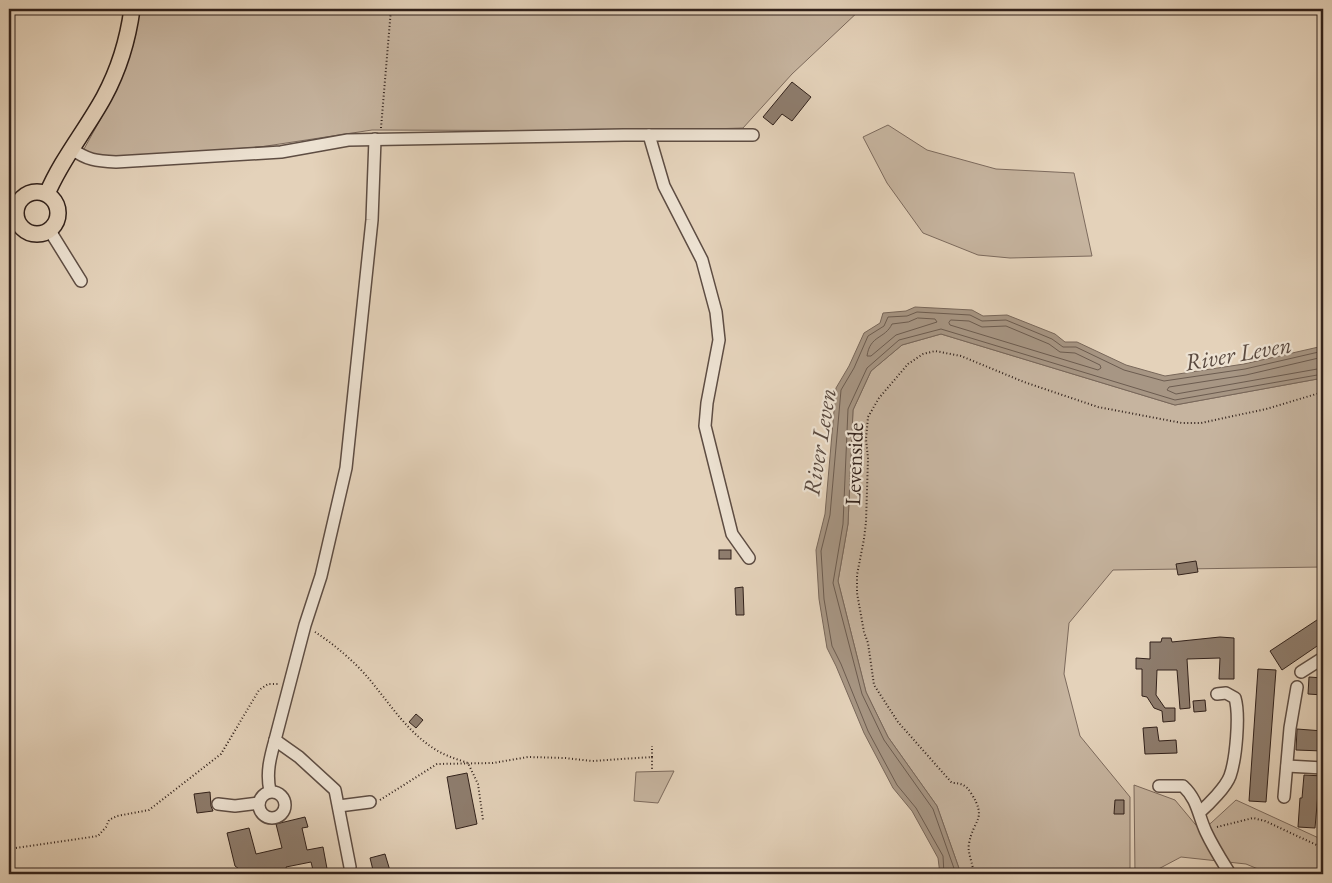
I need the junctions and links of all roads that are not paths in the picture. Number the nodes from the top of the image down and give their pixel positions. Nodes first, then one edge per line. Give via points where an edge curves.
1 (132, 9) edge
2 (649, 135) junction
3 (753, 135) dead end
4 (377, 140) junction
5 (72, 149) junction
6 (47, 194) junction
7 (14, 226) edge
8 (50, 231) junction
9 (81, 281) dead end
10 (749, 558) dead end
11 (1323, 658) edge
12 (1301, 672) dead end
13 (1297, 688) dead end
14 (1217, 694) dead end
15 (275, 740) junction
16 (1287, 766) junction
17 (1323, 768) edge
18 (1159, 786) dead end
19 (270, 792) junction
20 (1284, 797) dead end
21 (370, 802) road end
22 (258, 803) junction
23 (218, 804) dead end
24 (339, 806) junction
25 (1200, 812) junction
26 (350, 867) dead end
27 (1230, 874) edge

1 - 5 main road via 115,73
2 - 3 street
2 - 4 street
2 - 10 street via 664,186 702,260 716,312 719,340 705,426 732,534
4 - 5 street via 348,140 281,152 116,162 84,158
4 - 15 street via 372,220 346,468 321,576
5 - 6 main road
6 - 7 main road via 34,192 22,199
6 - 8 main road via 59,212
7 - 8 main road via 36,235
8 - 9 street
11 - 12 street
13 - 16 street
14 - 25 street via 1226,693 1235,698 1235,743 1230,777
15 - 19 street via 267,777
15 - 24 street via 335,790
16 - 17 street
16 - 20 street
18 - 25 street via 1183,786
19 - 22 street
19 - 22 street via 278,793 284,799 280,815 266,817 260,812
21 - 24 street
22 - 23 street
24 - 26 street
25 - 27 street via 1205,831

